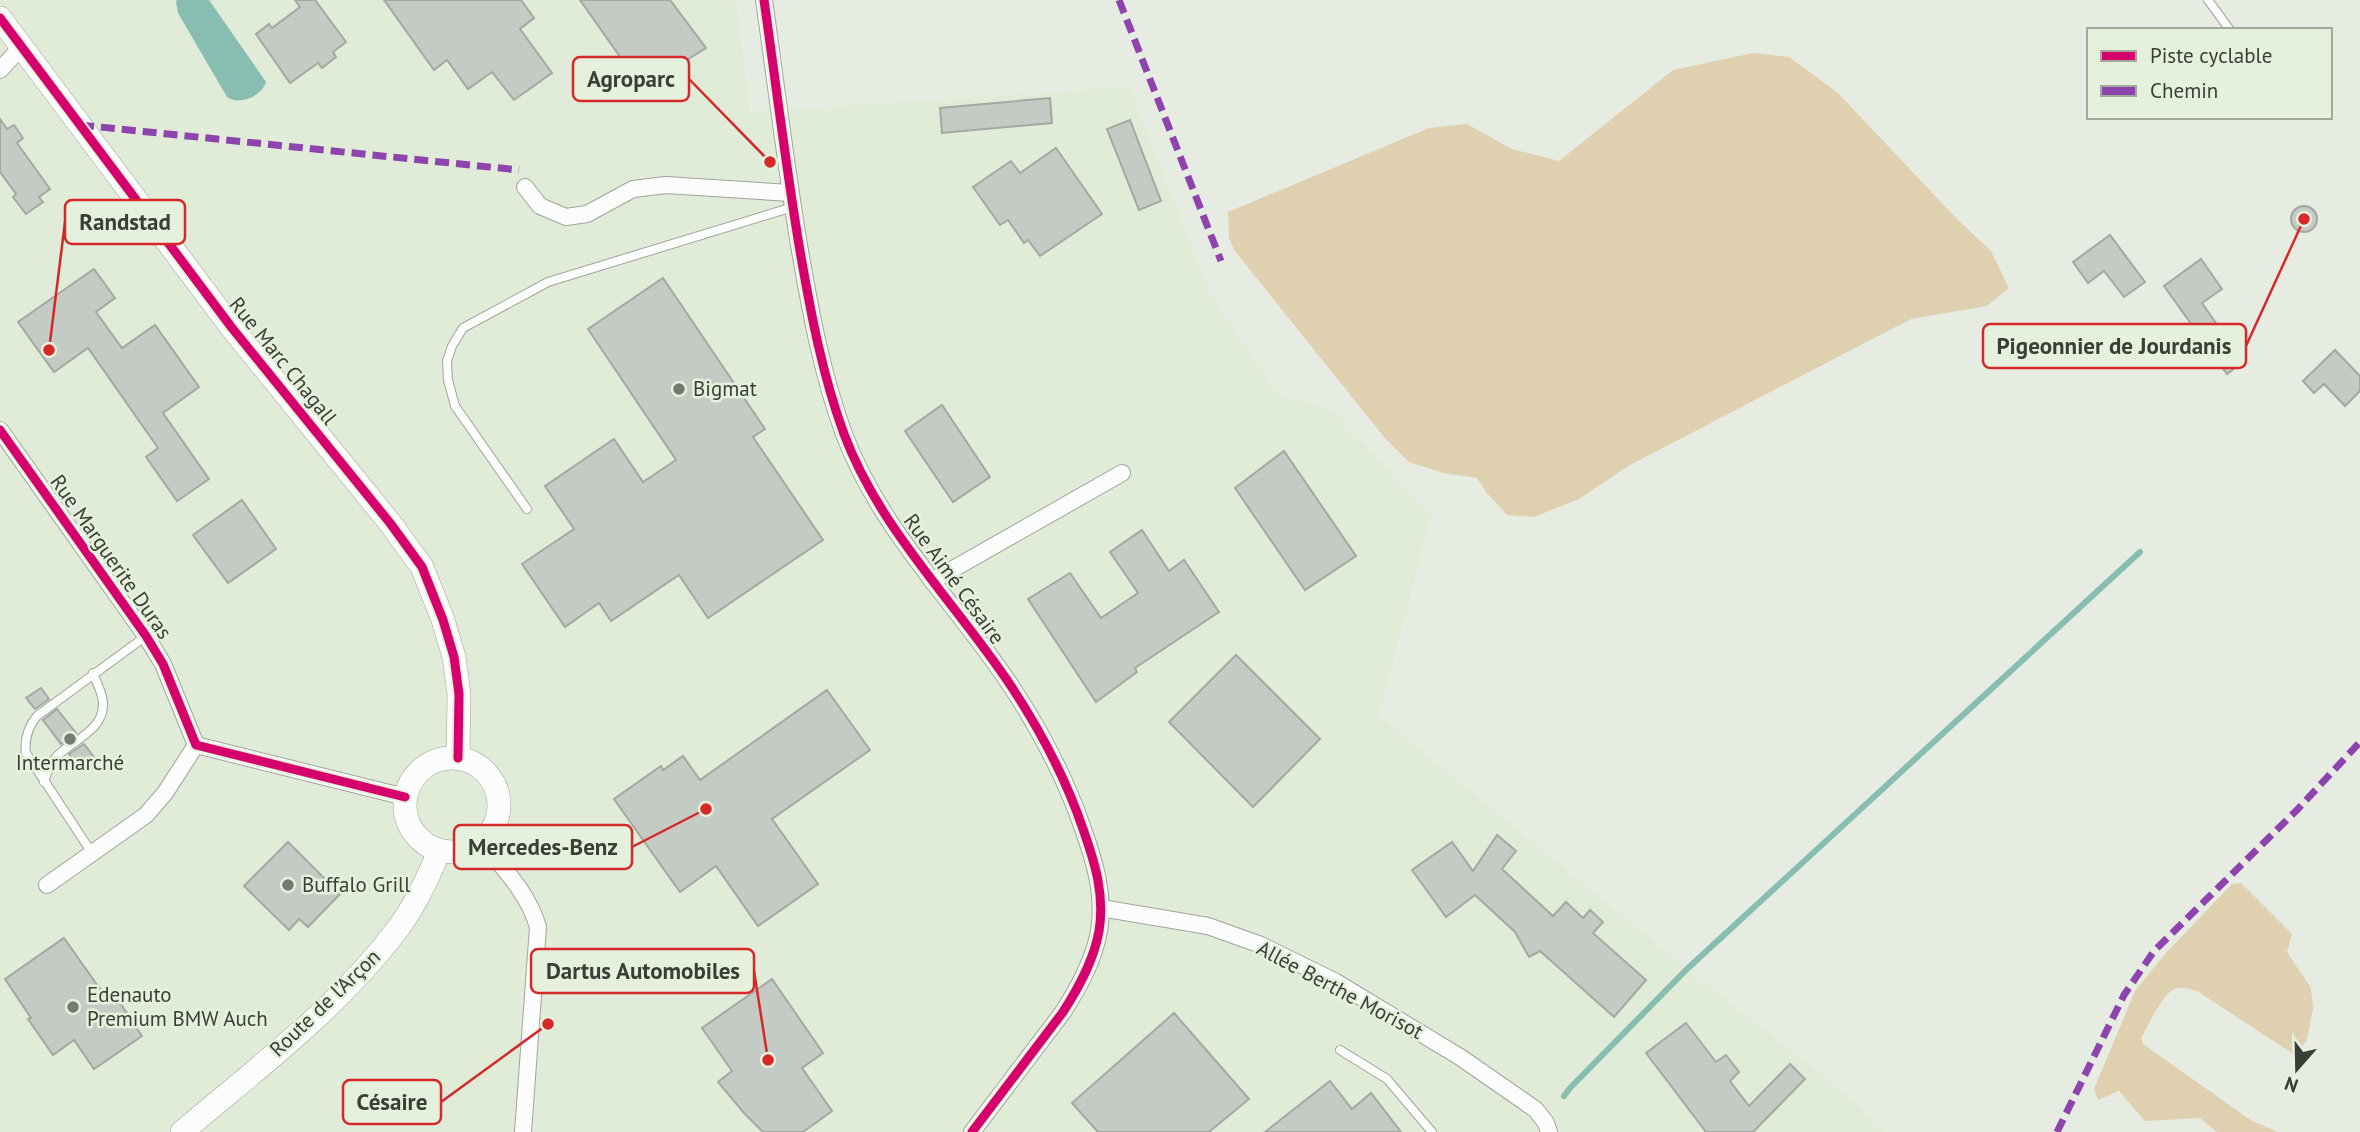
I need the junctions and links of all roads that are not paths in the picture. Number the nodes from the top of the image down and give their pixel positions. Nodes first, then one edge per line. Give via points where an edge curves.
1 (764, 0) edge
2 (2208, 0) edge
3 (0, 18) edge
4 (2229, 28) edge
5 (21, 47) junction
6 (0, 70) edge
7 (525, 187) dead end
8 (792, 200) junction
9 (0, 430) edge
10 (1122, 474) dead end
11 (527, 509) dead end
12 (932, 581) junction
13 (146, 636) junction
14 (93, 673) junction
15 (196, 745) junction
16 (458, 758) junction
17 (44, 782) junction
18 (405, 797) junction
19 (482, 842) junction
20 (439, 851) junction
21 (92, 853) junction
22 (47, 885) dead end
23 (1101, 908) junction
24 (1340, 1050) dead end
25 (182, 1132) edge
26 (523, 1132) edge
27 (972, 1132) edge
28 (1432, 1132) edge
29 (1549, 1132) edge

1 - 8 street, Rue Aimé Césaire
2 - 4 lane
3 - 5 street, Rue Marc Chagall
5 - 6 street
5 - 16 street, Rue Marc Chagall via 232,328 422,567 454,657 459,694
7 - 8 street via 540,206 566,217 587,214 633,189 666,185
8 - 11 lane via 548,282 463,328 447,361 455,406
8 - 12 street, Rue Aimé Césaire via 828,392 863,477
9 - 13 street, Rue Marguerite Duras
10 - 12 street
12 - 23 street, Rue Aimé Césaire via 1012,686 1055,762 1094,862
13 - 14 lane
13 - 15 street, Rue Marguerite Duras via 163,664
14 - 17 lane via 104,704 100,719 56,757
14 - 17 lane via 30,725 26,753
15 - 18 street
15 - 21 street via 146,815
16 - 18 street via 437,760 419,770
16 - 19 street via 478,766 497,792 495,825
17 - 21 lane
18 - 20 street via 411,831
19 - 20 street via 462,852
19 - 26 street via 521,890 538,927
20 - 25 street, Route de l’Arçon via 395,934 359,976
21 - 22 street
23 - 27 street, Rue Aimé Césaire via 1093,952 1075,993
23 - 29 street, Allée Berthe Morisot via 1208,926 1261,945 1324,976 1491,1078 1536,1110
24 - 28 lane via 1387,1079

